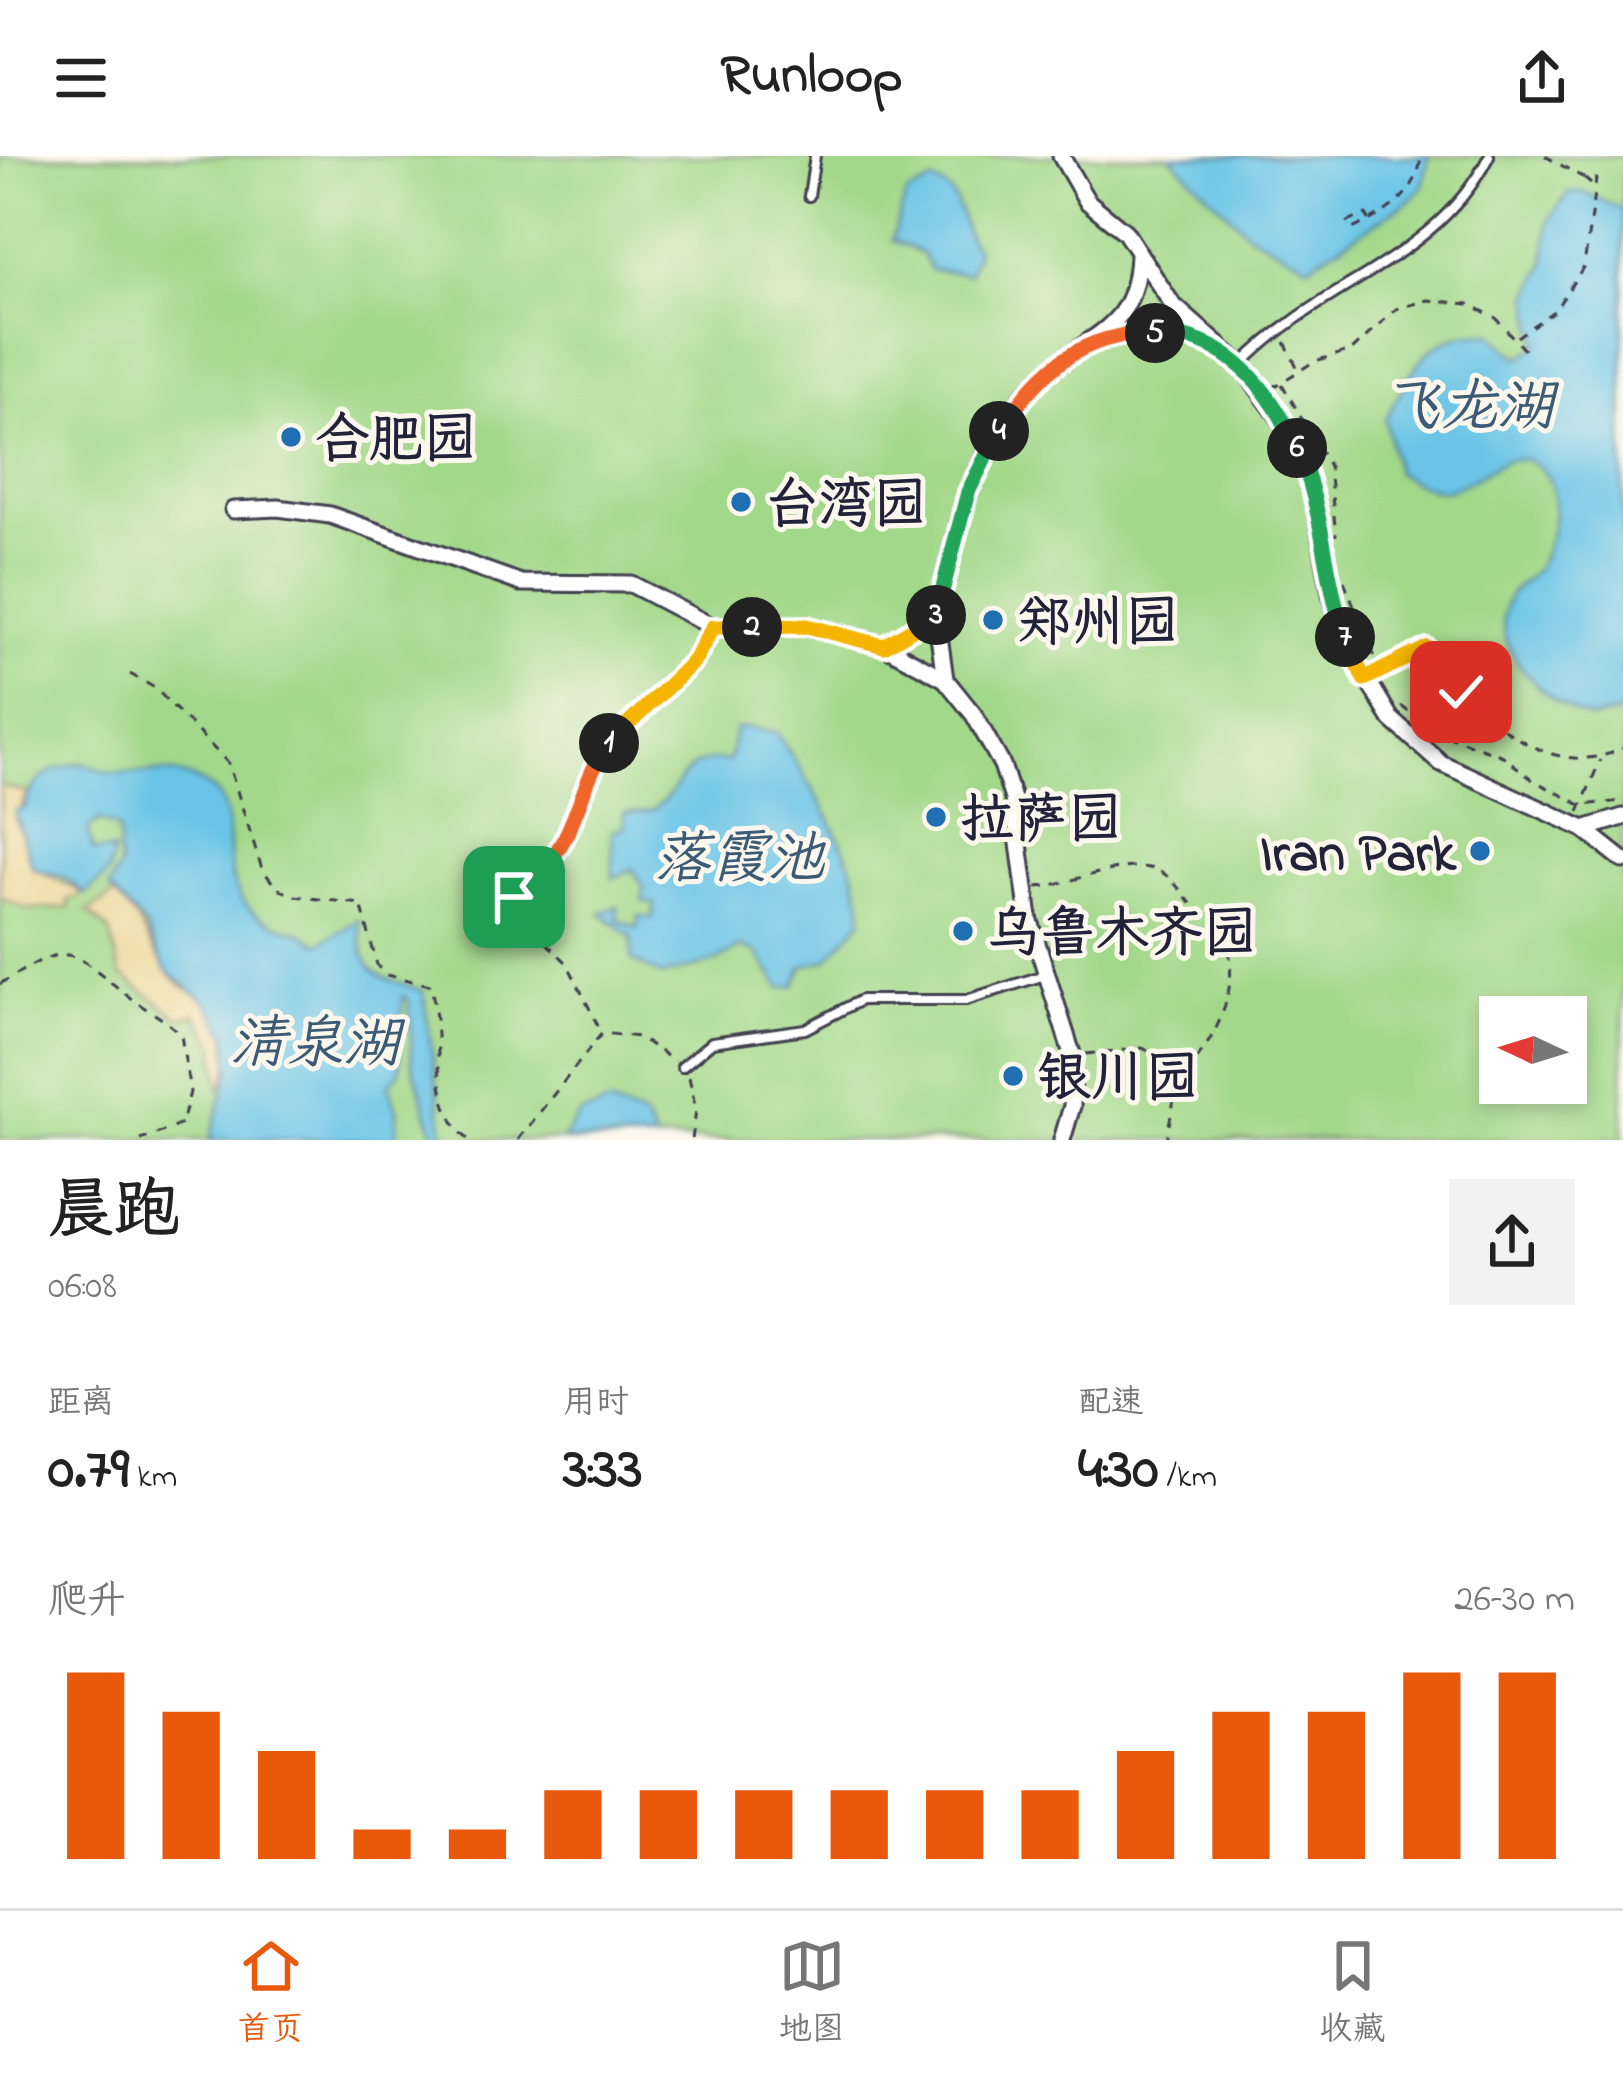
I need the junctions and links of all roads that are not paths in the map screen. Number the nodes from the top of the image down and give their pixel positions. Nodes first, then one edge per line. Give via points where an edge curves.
1 (814, 156) edge
2 (1061, 156) edge
3 (1489, 156) edge
4 (809, 196) dead end
5 (1138, 255) junction
6 (1099, 338) junction
7 (1207, 340) junction
8 (1241, 365) junction
9 (233, 510) dead end
10 (936, 614) junction
11 (713, 627) junction
12 (884, 646) junction
13 (945, 679) junction
14 (1623, 817) edge
15 (1580, 827) junction
16 (1623, 860) edge
17 (536, 874) junction
18 (1049, 973) junction
19 (682, 1067) road end
20 (1062, 1140) edge

1 - 4 lane
2 - 5 street via 1087,201 1125,232
3 - 8 lane via 1432,232 1311,304
5 - 6 street via 1131,301
5 - 7 street
6 - 7 street
6 - 10 street via 1023,396 994,437 968,492
7 - 8 street
8 - 15 street via 1290,432 1312,488 1349,649 1390,719 1442,764
9 - 11 street via 330,515 521,583 631,584
10 - 12 street
10 - 13 street
11 - 12 street via 807,626
11 - 17 lane via 694,661 604,749 567,836
12 - 13 street
13 - 18 street via 1008,781 1023,888
14 - 15 street
15 - 16 street
17 - 17 street via 523,867 509,874 507,889 519,899 537,890
18 - 19 lane via 966,1000 872,997 805,1029 712,1042
18 - 20 street via 1073,1057

